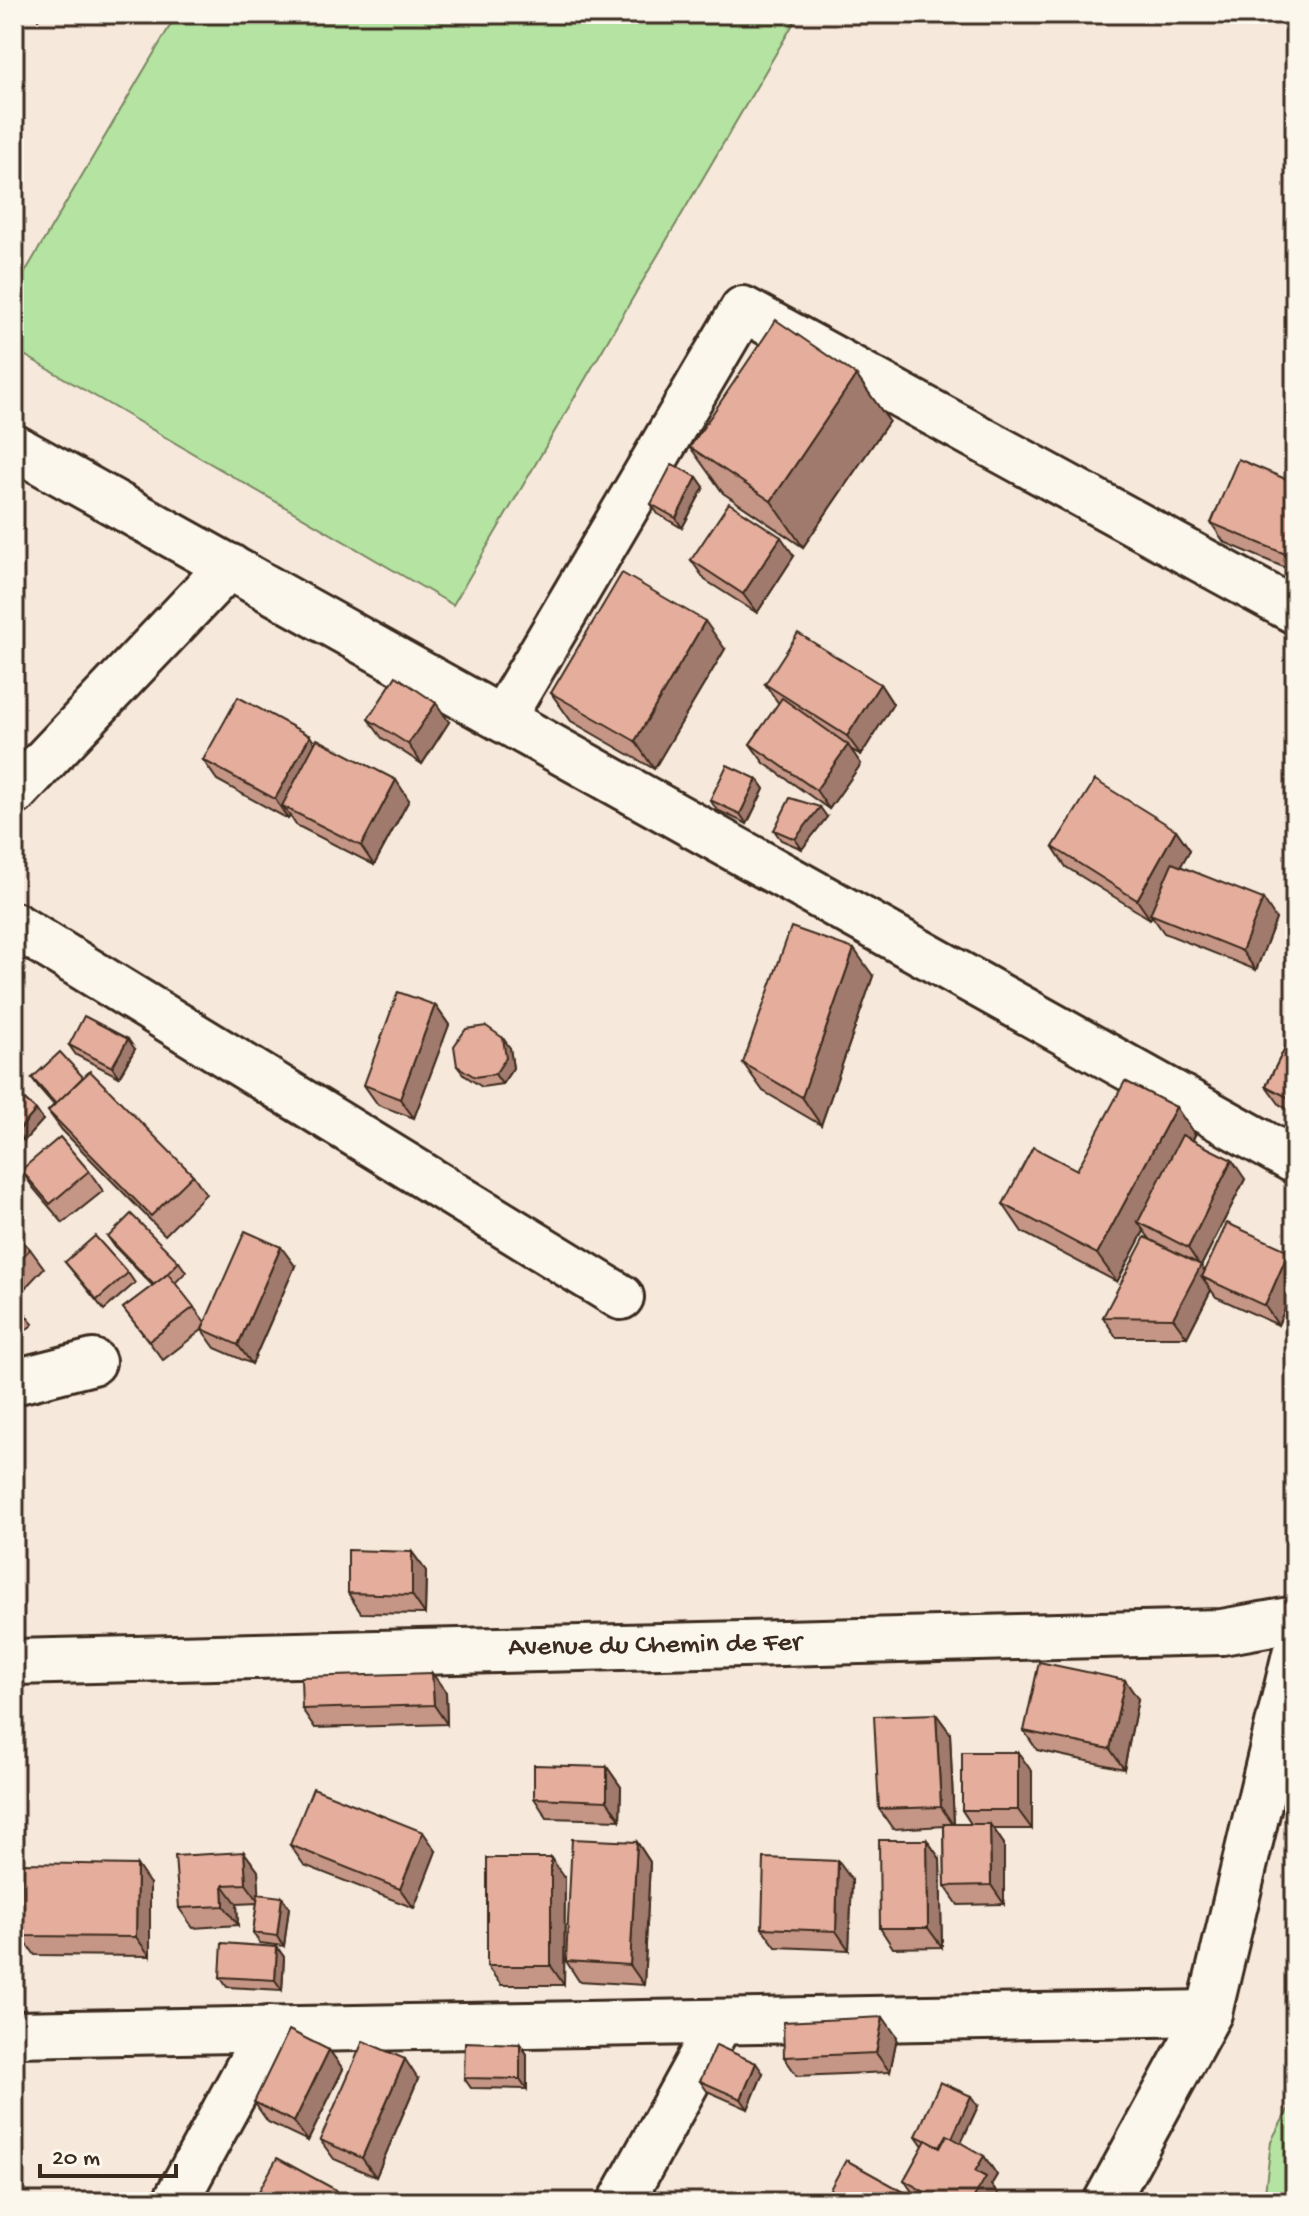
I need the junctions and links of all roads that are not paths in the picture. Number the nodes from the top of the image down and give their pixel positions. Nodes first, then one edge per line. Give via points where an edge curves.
1 (14, 447) edge
2 (229, 566) junction
3 (1295, 611) edge
4 (502, 719) junction
5 (14, 793) edge
6 (14, 925) edge
7 (1295, 1161) edge
8 (621, 1297) dead end
9 (93, 1362) dead end
10 (14, 1382) edge
11 (1295, 1619) edge
12 (1295, 1654) edge
13 (14, 1662) edge
14 (1209, 2013) junction
15 (720, 2022) junction
16 (269, 2029) junction
17 (14, 2034) edge
18 (175, 2202) edge
19 (621, 2202) edge
20 (1106, 2202) edge

1 - 2 street
2 - 4 street
2 - 5 street
3 - 4 street via 743,309
4 - 7 street
6 - 8 street
9 - 10 street
11 - 13 street, Avenue du Chemin de Fer via 1222,1632
12 - 14 street
14 - 15 street
14 - 20 street
15 - 16 street
15 - 19 street
16 - 17 street
16 - 18 street

